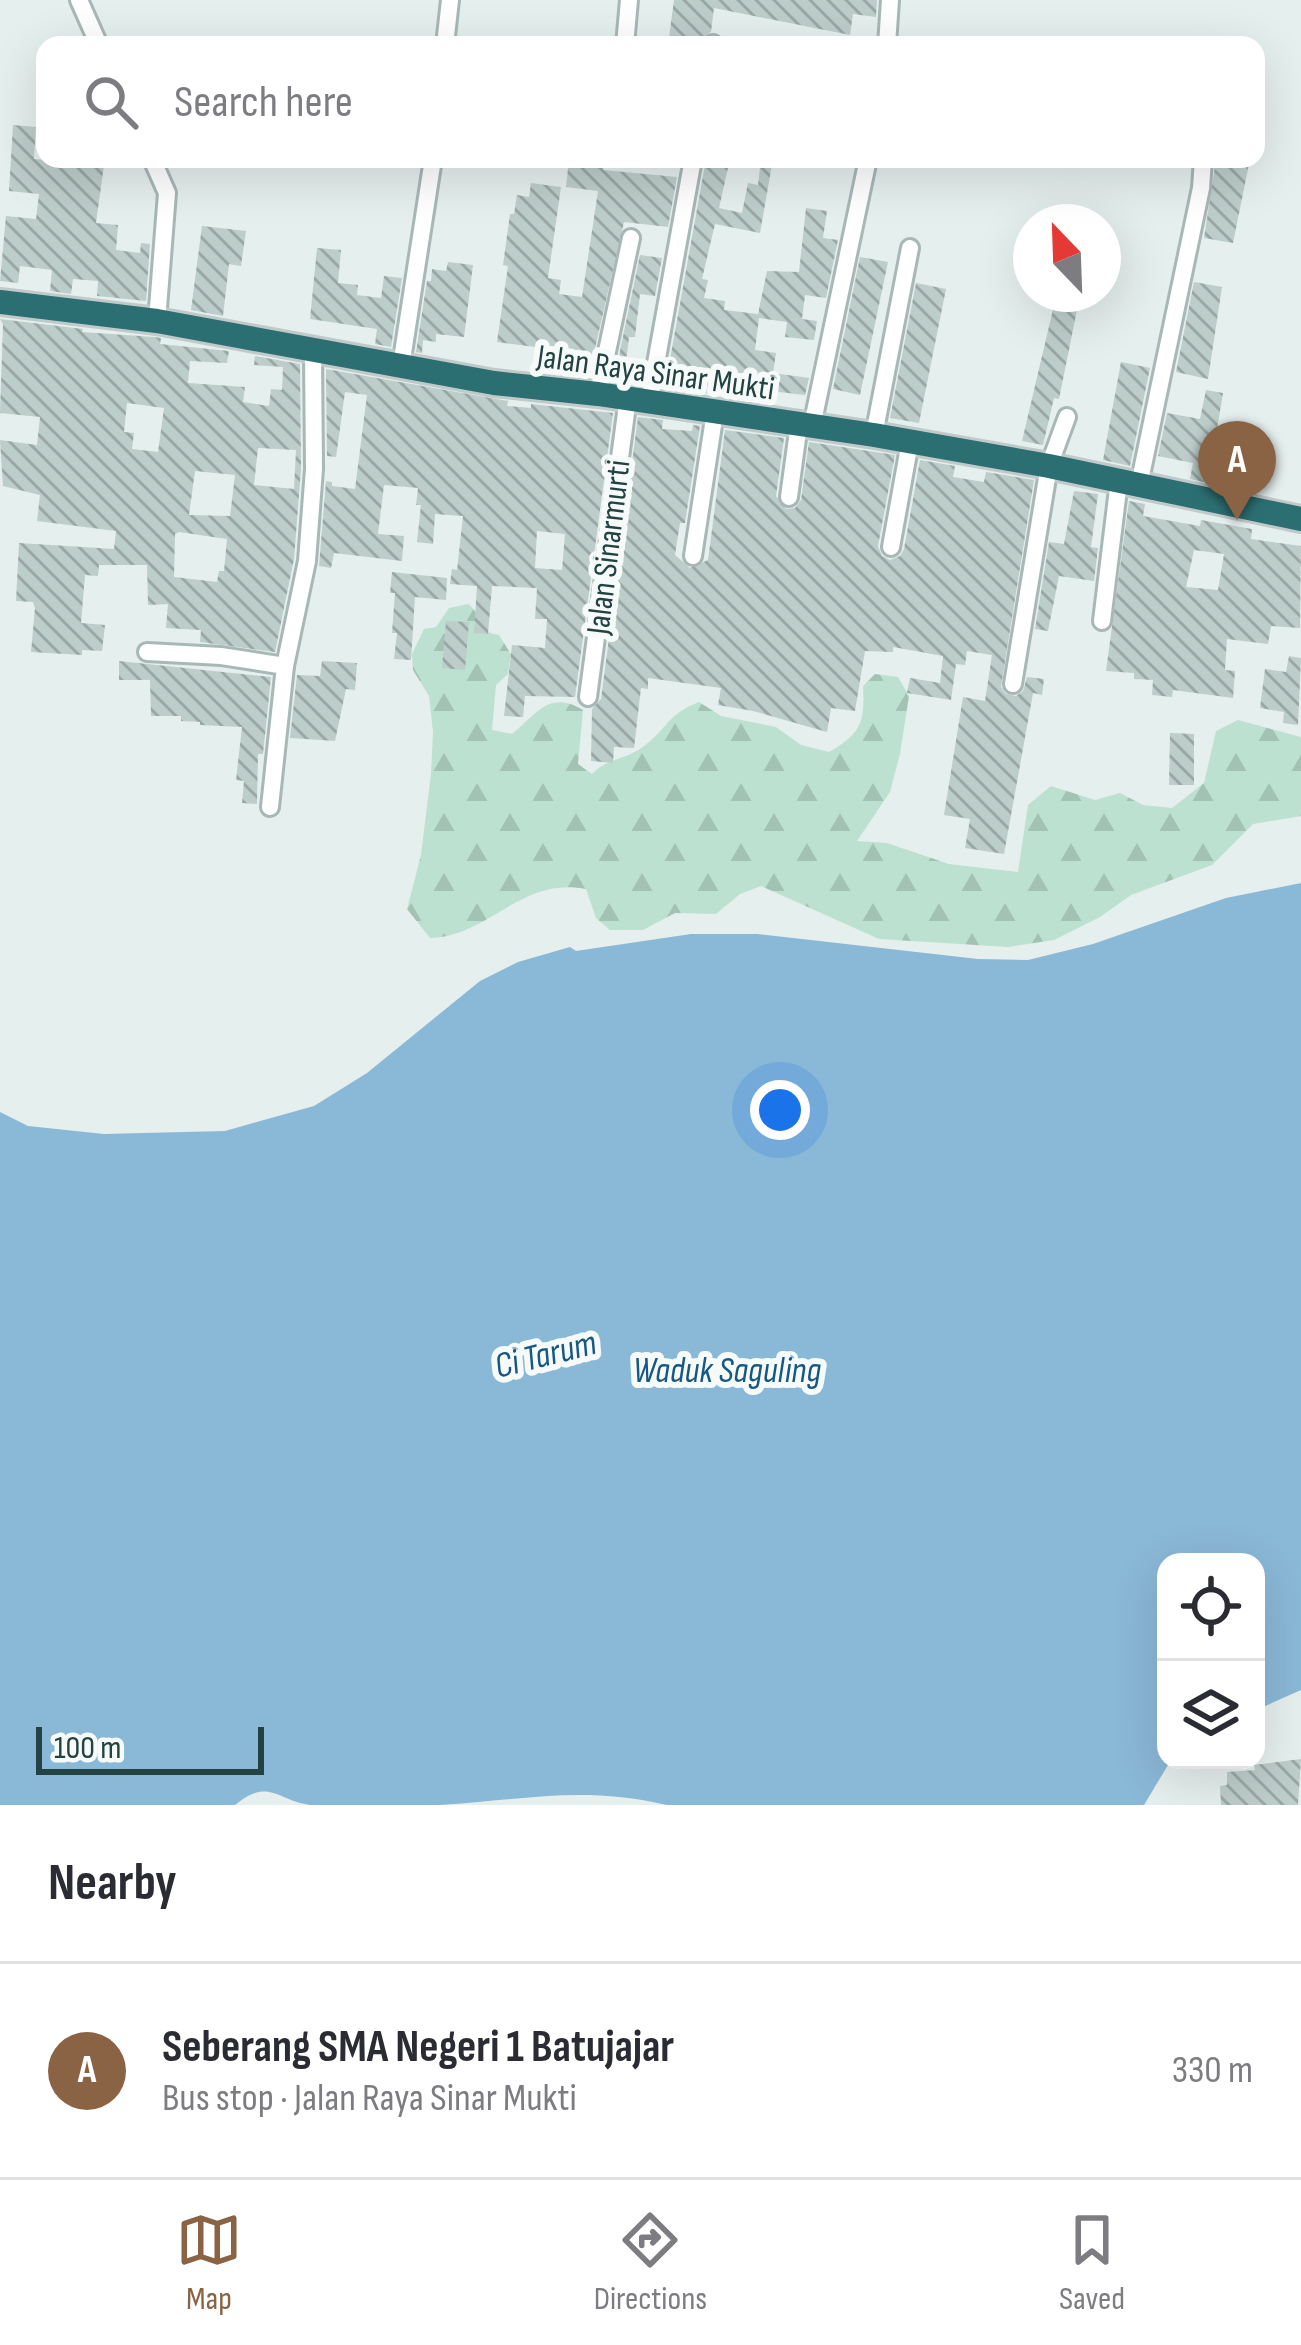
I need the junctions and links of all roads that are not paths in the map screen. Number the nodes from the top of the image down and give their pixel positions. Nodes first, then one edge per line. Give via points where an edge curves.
1 (79, 0) edge
2 (450, 0) edge
3 (629, 0) edge
4 (890, 0) edge
5 (96, 36) edge
6 (446, 36) edge
7 (626, 36) edge
8 (888, 36) edge
9 (156, 168) edge
10 (432, 168) edge
11 (691, 168) edge
12 (866, 168) edge
13 (1202, 168) edge
14 (631, 238) dead end
15 (910, 248) dead end
16 (0, 302) edge
17 (157, 321) junction
18 (314, 352) junction
19 (401, 366) junction
20 (598, 394) junction
21 (639, 400) junction
22 (715, 412) junction
23 (1067, 417) dead end
24 (806, 425) junction
25 (874, 435) junction
26 (910, 442) junction
27 (1048, 466) junction
28 (1129, 483) junction
29 (789, 497) dead end
30 (1301, 519) edge
31 (891, 547) dead end
32 (693, 556) dead end
33 (1102, 620) dead end
34 (146, 652) dead end
35 (285, 667) junction
36 (1012, 684) dead end
37 (588, 697) dead end
38 (269, 806) dead end

1 - 5 street
2 - 6 street
3 - 7 street
4 - 8 street
9 - 17 street via 167,193
10 - 19 street
11 - 21 street, Jalan Sinarmurti
12 - 24 street
13 - 28 street
14 - 20 street
15 - 25 street
16 - 17 highway, Jalan Raya Sinar Mukti
17 - 18 highway, Jalan Raya Sinar Mukti
18 - 19 highway, Jalan Raya Sinar Mukti
18 - 35 street via 307,561
19 - 20 highway, Jalan Raya Sinar Mukti
20 - 21 highway, Jalan Raya Sinar Mukti
21 - 22 highway, Jalan Raya Sinar Mukti
21 - 37 street, Jalan Sinarmurti
22 - 24 highway, Jalan Raya Sinar Mukti
22 - 32 street
23 - 27 street
24 - 25 highway, Jalan Raya Sinar Mukti
24 - 29 street
25 - 26 highway, Jalan Raya Sinar Mukti
26 - 27 highway, Jalan Raya Sinar Mukti
26 - 31 street
27 - 28 highway, Jalan Raya Sinar Mukti
27 - 36 street
28 - 30 highway, Jalan Raya Sinar Mukti
28 - 33 street
34 - 35 street
35 - 38 street

